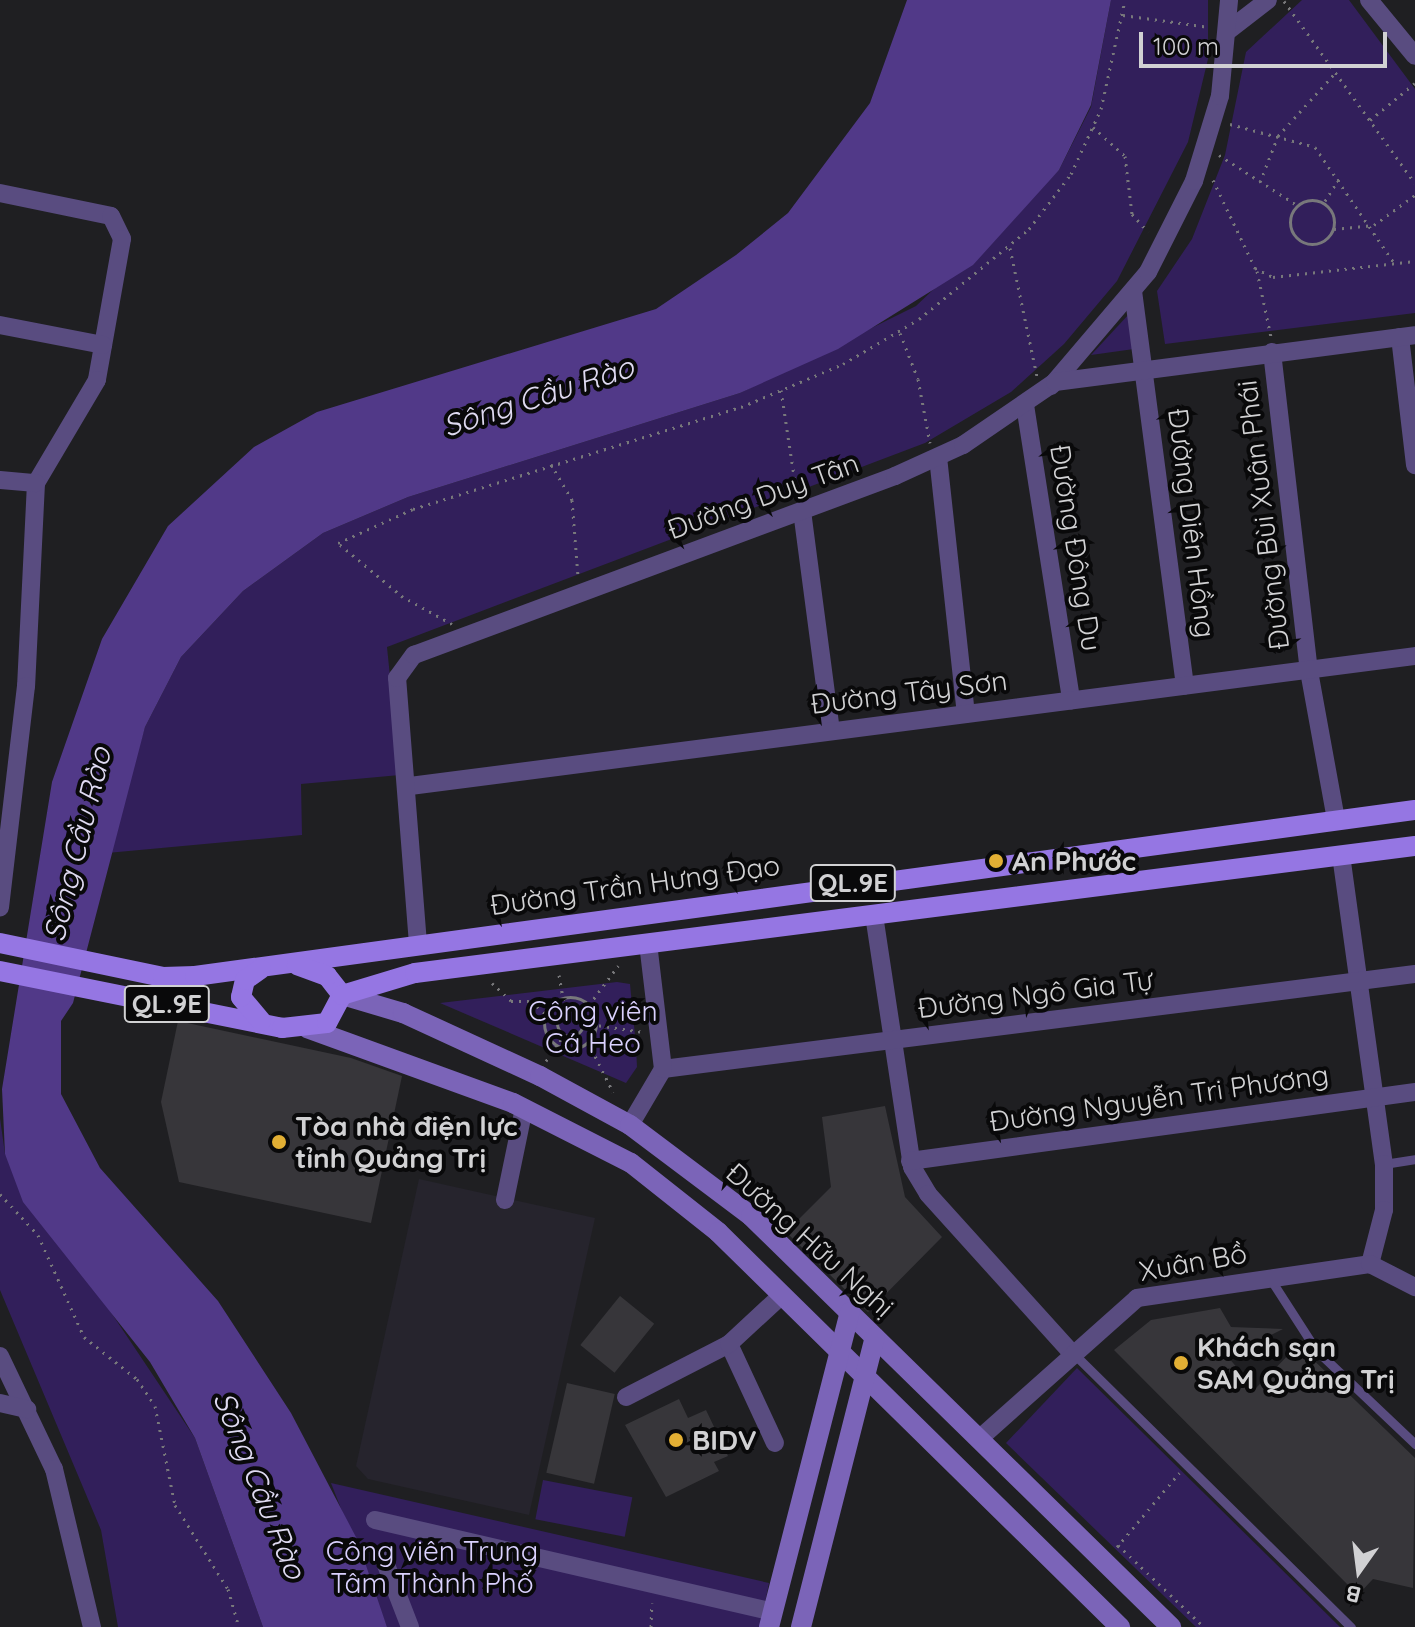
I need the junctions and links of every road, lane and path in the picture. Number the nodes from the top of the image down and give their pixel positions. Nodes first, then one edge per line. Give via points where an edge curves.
1 (1125, 0) edge
2 (1229, 0) edge
3 (1268, 0) edge
4 (1284, 0) edge
5 (1369, 0) edge
6 (1123, 15) junction
7 (1229, 30) junction
8 (1415, 56) edge
9 (1336, 72) junction
10 (1415, 83) edge
11 (1213, 120) junction
12 (1370, 120) junction
13 (1093, 127) junction
14 (1278, 136) junction
15 (1203, 152) junction
16 (1340, 177) junction
17 (1260, 182) junction
18 (1415, 183) edge
19 (0, 193) edge
20 (1415, 195) edge
21 (1324, 203) junction
22 (1297, 205) junction
23 (1374, 225) junction
24 (1333, 229) junction
25 (1161, 247) junction
26 (1010, 248) junction
27 (1415, 261) edge
28 (1394, 263) junction
29 (1255, 268) junction
30 (1133, 291) junction
31 (0, 325) edge
32 (899, 331) junction
33 (1407, 336) edge
34 (103, 345) junction
35 (1272, 352) junction
36 (1143, 367) junction
37 (781, 390) junction
38 (1038, 396) junction
39 (938, 457) junction
40 (551, 464) junction
41 (1415, 465) edge
42 (0, 480) edge
43 (36, 483) junction
44 (802, 511) junction
45 (584, 592) junction
46 (470, 634) junction
47 (1415, 656) edge
48 (1309, 671) junction
49 (1185, 686) junction
50 (1071, 700) junction
51 (966, 713) junction
52 (831, 730) junction
53 (410, 786) junction
54 (1415, 810) edge
55 (6, 815) edge
56 (1336, 820) junction
57 (1415, 846) edge
58 (1341, 855) junction
59 (0, 907) edge
60 (642, 911) junction
61 (874, 915) junction
62 (6, 944) edge
63 (418, 944) junction
64 (648, 944) junction
65 (627, 963) dead end
66 (620, 964) junction
67 (292, 965) junction
68 (604, 966) dead end
69 (265, 967) junction
70 (573, 969) dead end
71 (558, 971) junction
72 (3, 972) edge
73 (544, 972) dead end
74 (1415, 974) edge
75 (501, 977) dead end
76 (1359, 982) junction
77 (342, 995) junction
78 (563, 997) junction
79 (589, 1005) junction
80 (565, 1010) junction
81 (545, 1013) junction
82 (642, 1019) dead end
83 (261, 1021) junction
84 (583, 1023) junction
85 (596, 1025) junction
86 (307, 1028) junction
87 (643, 1032) junction
88 (564, 1035) junction
89 (890, 1041) junction
90 (588, 1042) junction
91 (644, 1043) dead end
92 (555, 1045) junction
93 (533, 1056) dead end
94 (546, 1062) junction
95 (559, 1068) dead end
96 (663, 1069) junction
97 (599, 1086) dead end
98 (613, 1092) junction
99 (1415, 1092) edge
100 (620, 1095) dead end
101 (1371, 1097) junction
102 (524, 1108) junction
103 (630, 1125) junction
104 (1415, 1159) edge
105 (910, 1161) junction
106 (1384, 1164) junction
107 (0, 1194) edge
108 (505, 1200) dead end
109 (1370, 1264) junction
110 (1269, 1277) junction
111 (1415, 1287) edge
112 (782, 1295) junction
113 (850, 1312) junction
114 (875, 1337) junction
115 (729, 1344) junction
116 (840, 1351) junction
117 (1071, 1352) junction
118 (0, 1356) edge
119 (865, 1376) junction
120 (626, 1397) dead end
121 (0, 1403) edge
122 (27, 1409) junction
123 (979, 1439) junction
124 (775, 1443) dead end
125 (1415, 1444) edge
126 (1186, 1464) junction
127 (375, 1520) dead end
128 (1118, 1545) junction
129 (383, 1557) dead end
130 (1104, 1562) junction
131 (653, 1584) junction
132 (1145, 1602) junction
133 (771, 1619) edge
134 (802, 1623) edge
135 (1118, 1624) edge
136 (92, 1627) edge
137 (239, 1627) edge
138 (410, 1627) edge
139 (651, 1627) edge
140 (1171, 1627) edge
141 (1204, 1627) edge
142 (1351, 1627) edge

1 - 6 path
2 - 7 street
3 - 7 street
4 - 9 path
5 - 8 street
6 - 7 path
6 - 13 path
7 - 11 street
9 - 12 path
9 - 14 path
10 - 12 path
11 - 14 path
11 - 15 street
12 - 18 path
13 - 25 path via 1125,156 1132,214
13 - 26 path via 1071,174
14 - 16 path via 1315,147
14 - 17 path
15 - 17 path
15 - 25 street
15 - 29 path
16 - 21 path
16 - 23 path
17 - 22 path
19 - 34 street via 111,216 122,239
20 - 23 path
21 - 22 path
21 - 24 path
22 - 24 path via 1290,225 1302,242 1317,244
23 - 24 path
23 - 28 path
25 - 30 street
26 - 32 path
26 - 38 path
27 - 28 path
28 - 29 path via 1273,277
29 - 35 path via 1265,283
30 - 36 street, Đường Diên Hồng
30 - 38 street
31 - 34 street
32 - 37 path
32 - 39 path via 918,379 922,429
33 - 35 street, Đường Duy Tân
33 - 41 street
34 - 43 street via 97,380
35 - 36 street, Đường Duy Tân
35 - 48 street, Đường Bùi Xuân Phái
36 - 38 street, Đường Duy Tân
36 - 49 street, Đường Diên Hồng
37 - 40 path
37 - 44 path via 788,472
38 - 39 street, Đường Duy Tân
38 - 50 street, Đường Đông Du
39 - 44 street, Đường Duy Tân
39 - 51 street
40 - 45 path via 572,500 573,564
40 - 46 path via 338,543 403,597
42 - 43 street
43 - 55 street
44 - 45 street, Đường Duy Tân
44 - 52 street
45 - 46 street, Đường Duy Tân
46 - 53 street, Đường Duy Tân via 414,655 399,669
47 - 48 street, Đường Tây Sơn
48 - 49 street, Đường Tây Sơn
48 - 56 street, Đường Bùi Xuân Phái
49 - 50 street, Đường Tây Sơn
50 - 51 street, Đường Tây Sơn
51 - 52 street, Đường Tây Sơn
52 - 53 street, Đường Tây Sơn
53 - 63 street, Đường Duy Tân
54 - 56 main road, Đường Trần Hưng Đạo / QL.9E
55 - 59 street
56 - 58 main road
56 - 60 main road, Đường Trần Hưng Đạo / QL.9E
57 - 58 main road, Đường Trần Hưng Đạo / QL.9E
58 - 61 main road, Đường Trần Hưng Đạo / QL.9E
58 - 76 street
60 - 63 main road, Đường Trần Hưng Đạo / QL.9E
60 - 64 main road
61 - 64 main road, Đường Trần Hưng Đạo / QL.9E
61 - 89 street
62 - 69 main road, Đường Trần Hưng Đạo / QL.9E via 163,977
63 - 67 main road, Đường Trần Hưng Đạo / QL.9E
64 - 77 main road, Đường Trần Hưng Đạo / QL.9E via 415,973
64 - 96 street
65 - 66 path
66 - 68 path
66 - 79 path
67 - 69 main road, Đường Trần Hưng Đạo
67 - 77 main road, Đường Trần Hưng Đạo via 327,976
69 - 83 main road via 245,980 241,997
70 - 71 path
71 - 73 path
71 - 78 path
72 - 83 main road, QL.9E
74 - 76 street, Đường Ngô Gia Tự
75 - 81 path via 487,979 511,1001 531,1001
76 - 89 street, Đường Ngô Gia Tự
76 - 101 street
77 - 86 main road via 334,1019
77 - 103 main road, Đường Hữu Nghị via 413,1018
78 - 79 path
78 - 80 path
78 - 81 path
79 - 85 path
80 - 84 path via 578,1012
80 - 88 path via 557,1019
81 - 92 path via 544,1030
82 - 87 path
83 - 86 main road
84 - 85 path
84 - 88 path via 577,1034
85 - 87 path
85 - 90 path
86 - 102 main road, Đường Hữu Nghị
87 - 91 path
88 - 92 path
89 - 96 street, Đường Ngô Gia Tự
89 - 105 street
90 - 92 path via 572,1049
90 - 98 path
92 - 94 path
93 - 94 path
94 - 95 path
96 - 103 street
97 - 98 path
98 - 100 path
99 - 101 street, Đường Nguyễn Tri Phương
101 - 105 street, Đường Nguyễn Tri Phương
101 - 106 street
102 - 108 street
102 - 112 main road, Đường Hữu Nghị via 631,1163 718,1232
103 - 113 main road, Đường Hữu Nghị via 751,1216
104 - 106 lane
105 - 117 street via 928,1194
106 - 109 street via 1384,1210
107 - 137 path via 38,1235 84,1337 137,1379 155,1406 175,1505 228,1589
109 - 110 street, Xuân Bồ
109 - 111 street
110 - 117 street, Xuân Bồ via 1137,1298
110 - 125 lane via 1316,1350
112 - 115 street
112 - 116 main road, Đường Hữu Nghị
113 - 114 main road, Đường Hữu Nghị
113 - 116 main road
114 - 119 main road
114 - 123 main road, Đường Hữu Nghị
115 - 120 street
115 - 124 street
116 - 119 main road, Đường Hữu Nghị
116 - 133 main road
117 - 123 street, Xuân Bồ
117 - 126 lane
118 - 122 street
119 - 134 main road
119 - 135 main road, Đường Hữu Nghị
121 - 122 street
122 - 136 street via 63,1498
123 - 130 main road, Đường Hữu Nghị
126 - 128 path
126 - 142 lane
127 - 131 street
128 - 130 path
128 - 141 path
129 - 138 street
130 - 132 main road, Đường Hữu Nghị
131 - 133 street
131 - 139 path
132 - 135 main road
132 - 140 main road, Đường Hữu Nghị
133 - 134 main road

